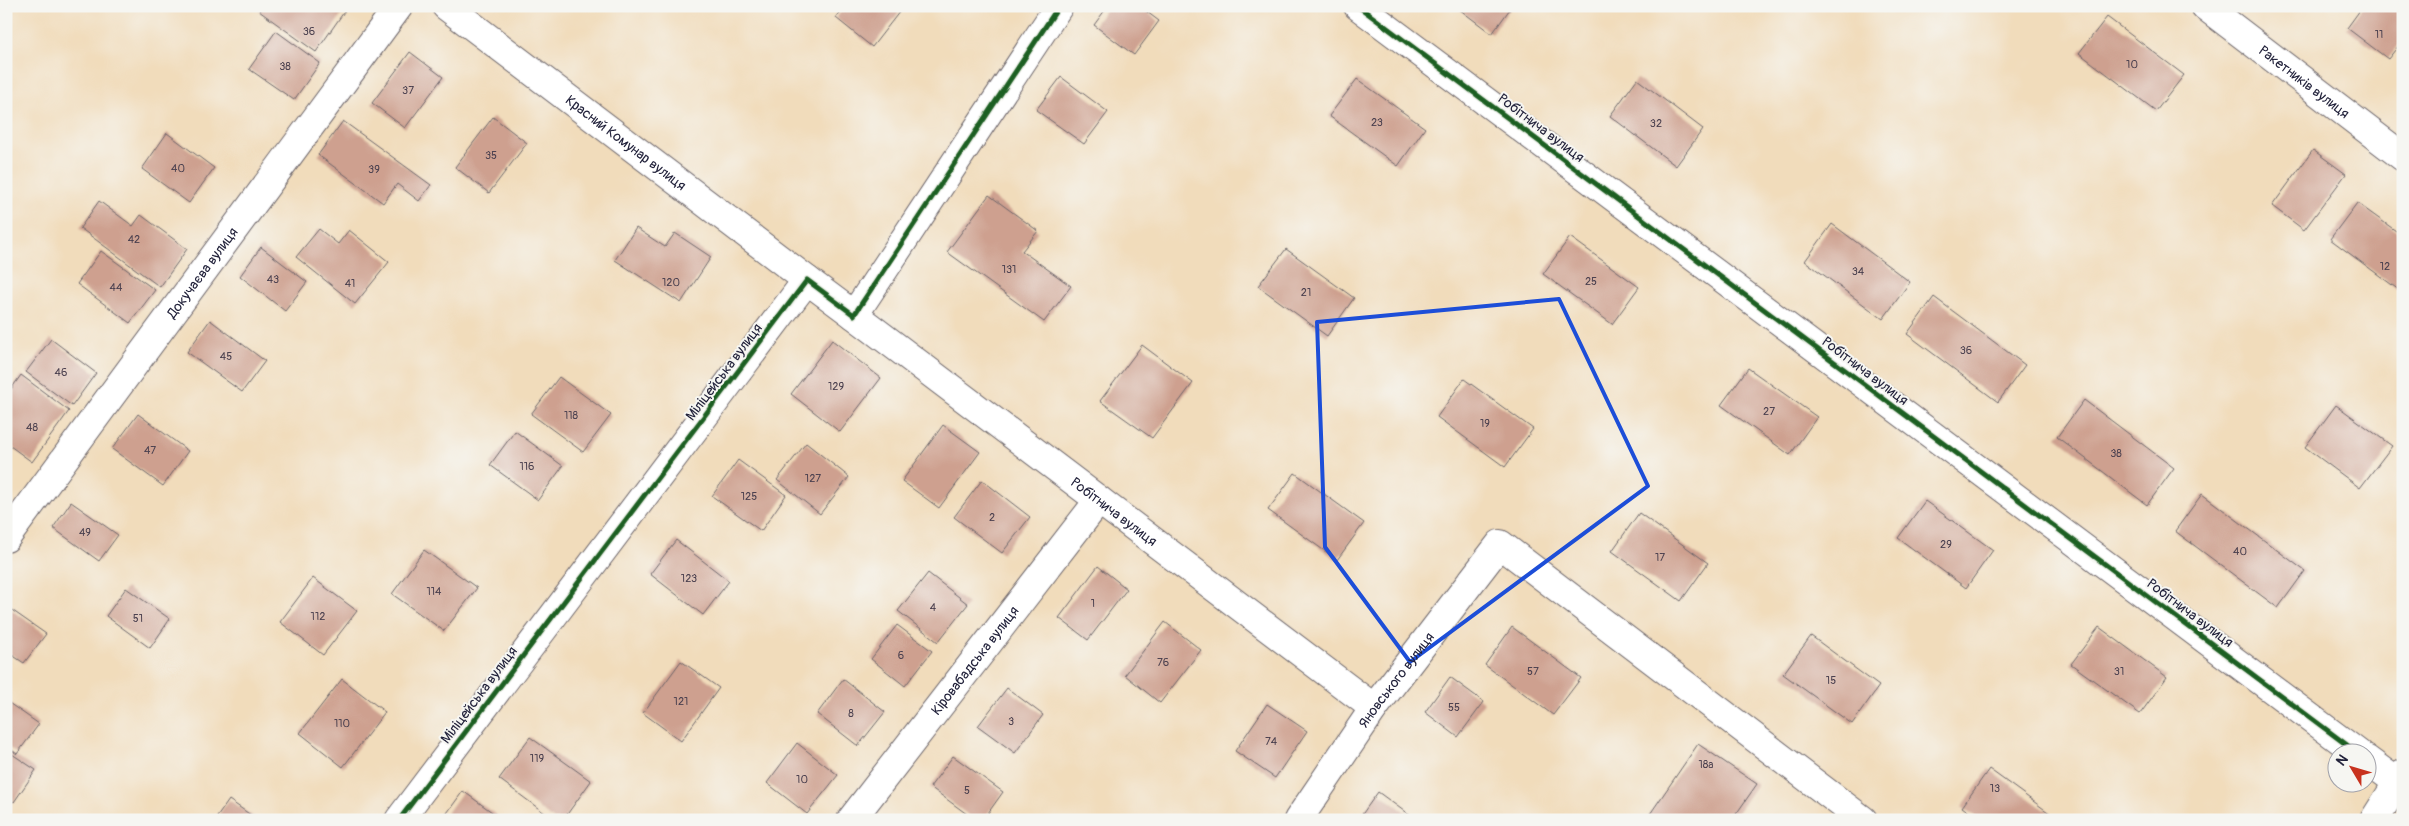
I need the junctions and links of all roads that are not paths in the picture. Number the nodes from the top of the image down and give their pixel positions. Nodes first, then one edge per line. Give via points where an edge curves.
1 (399, 6) edge
2 (446, 6) edge
3 (1059, 6) edge
4 (1358, 6) edge
5 (2205, 6) edge
6 (2403, 157) edge
7 (807, 280) junction
8 (854, 315) junction
9 (1099, 500) junction
10 (6, 538) edge
11 (1374, 708) junction
12 (2346, 744) edge
13 (2376, 765) edge
14 (2400, 778) edge
15 (1858, 819) edge
16 (399, 820) edge
17 (851, 820) edge
18 (1298, 820) edge
19 (2374, 820) edge

1 - 10 street, Докучаєва вулиця
2 - 7 street, Красний Комунар вулиця
3 - 8 street
4 - 12 street, Робітнича вулиця
5 - 6 street, Ракетників вулиця
7 - 8 street
7 - 16 street, Міліцейська вулиця
8 - 9 street, Робітнича вулиця
9 - 11 street, Робітнича вулиця
9 - 17 street, Кіровабадська вулиця
11 - 15 street, Яновського вулиця via 1500,544
11 - 18 street, Яновського вулиця
13 - 14 street
14 - 19 street

